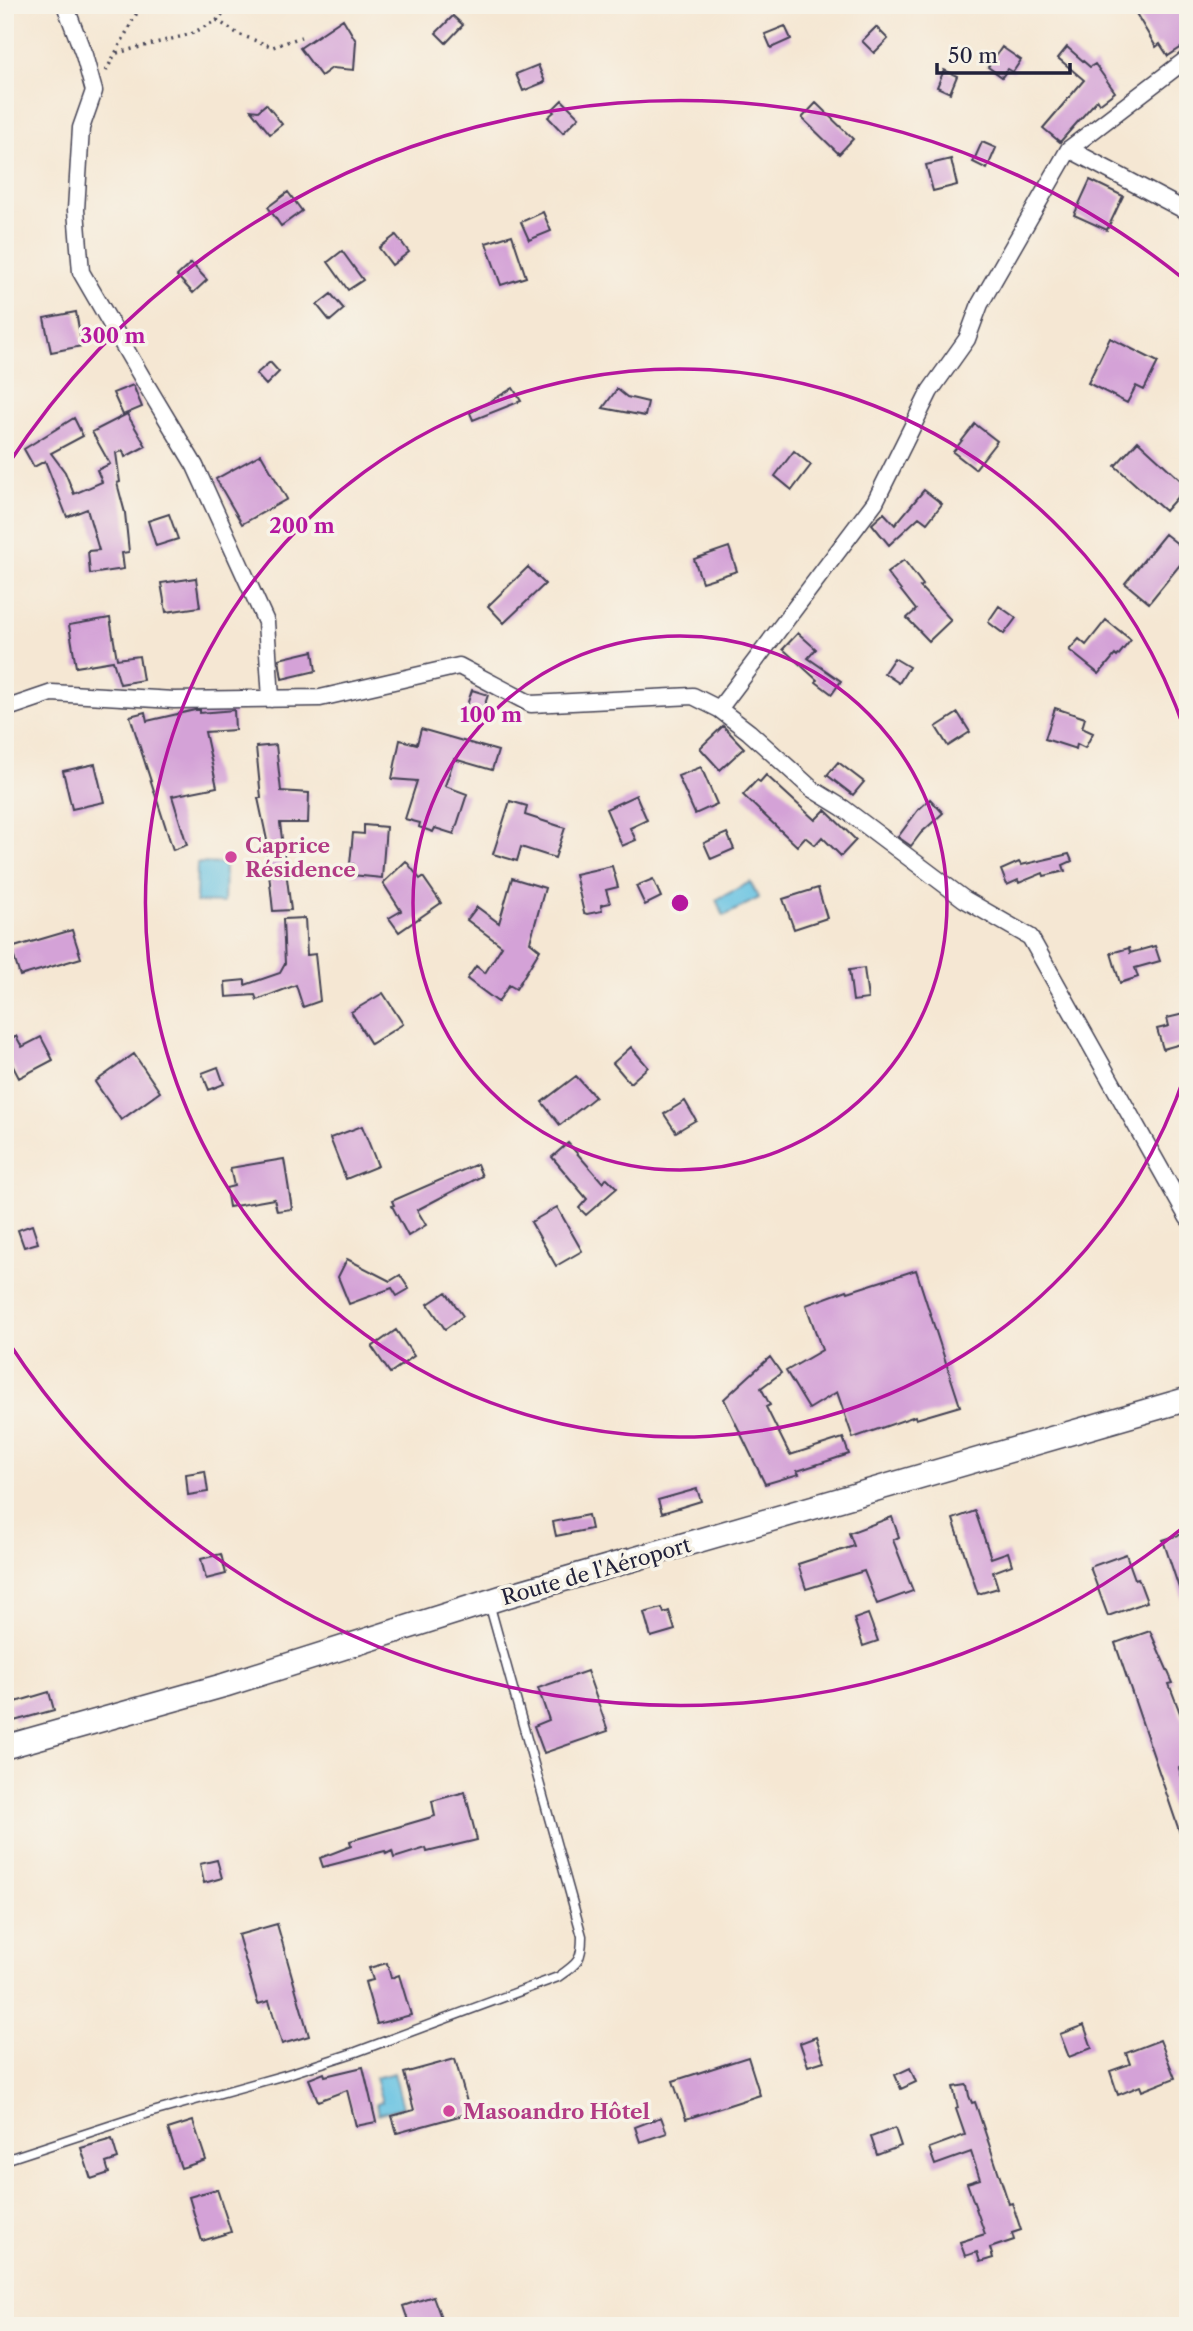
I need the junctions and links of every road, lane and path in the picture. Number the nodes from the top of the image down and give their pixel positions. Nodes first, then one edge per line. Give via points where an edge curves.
1 (65, 5) edge
2 (141, 5) edge
3 (231, 5) edge
4 (217, 20) junction
5 (301, 37) dead end
6 (117, 53) junction
7 (1188, 58) edge
8 (94, 91) junction
9 (1069, 149) junction
10 (1188, 212) edge
11 (271, 699) junction
12 (5, 709) edge
13 (719, 709) junction
14 (1188, 1218) edge
15 (1188, 1399) edge
16 (489, 1602) junction
17 (5, 1746) edge
18 (5, 2160) edge

1 - 8 street
2 - 6 path
3 - 4 path
4 - 5 path via 273,47
4 - 6 path via 191,34
6 - 8 path
7 - 9 street
8 - 11 street via 81,128 76,210 81,272 195,466 266,622
9 - 10 street
9 - 13 street via 980,304 967,339 930,391 875,502
11 - 12 street via 52,694
11 - 13 street via 320,698 459,666 531,704 694,696
13 - 14 street via 812,789 964,899 1030,937
15 - 16 main road, Route de l'Aéroport
16 - 17 main road, Route de l'Aéroport via 225,1685
16 - 18 lane via 582,1936 577,1964 558,1977 356,2052

